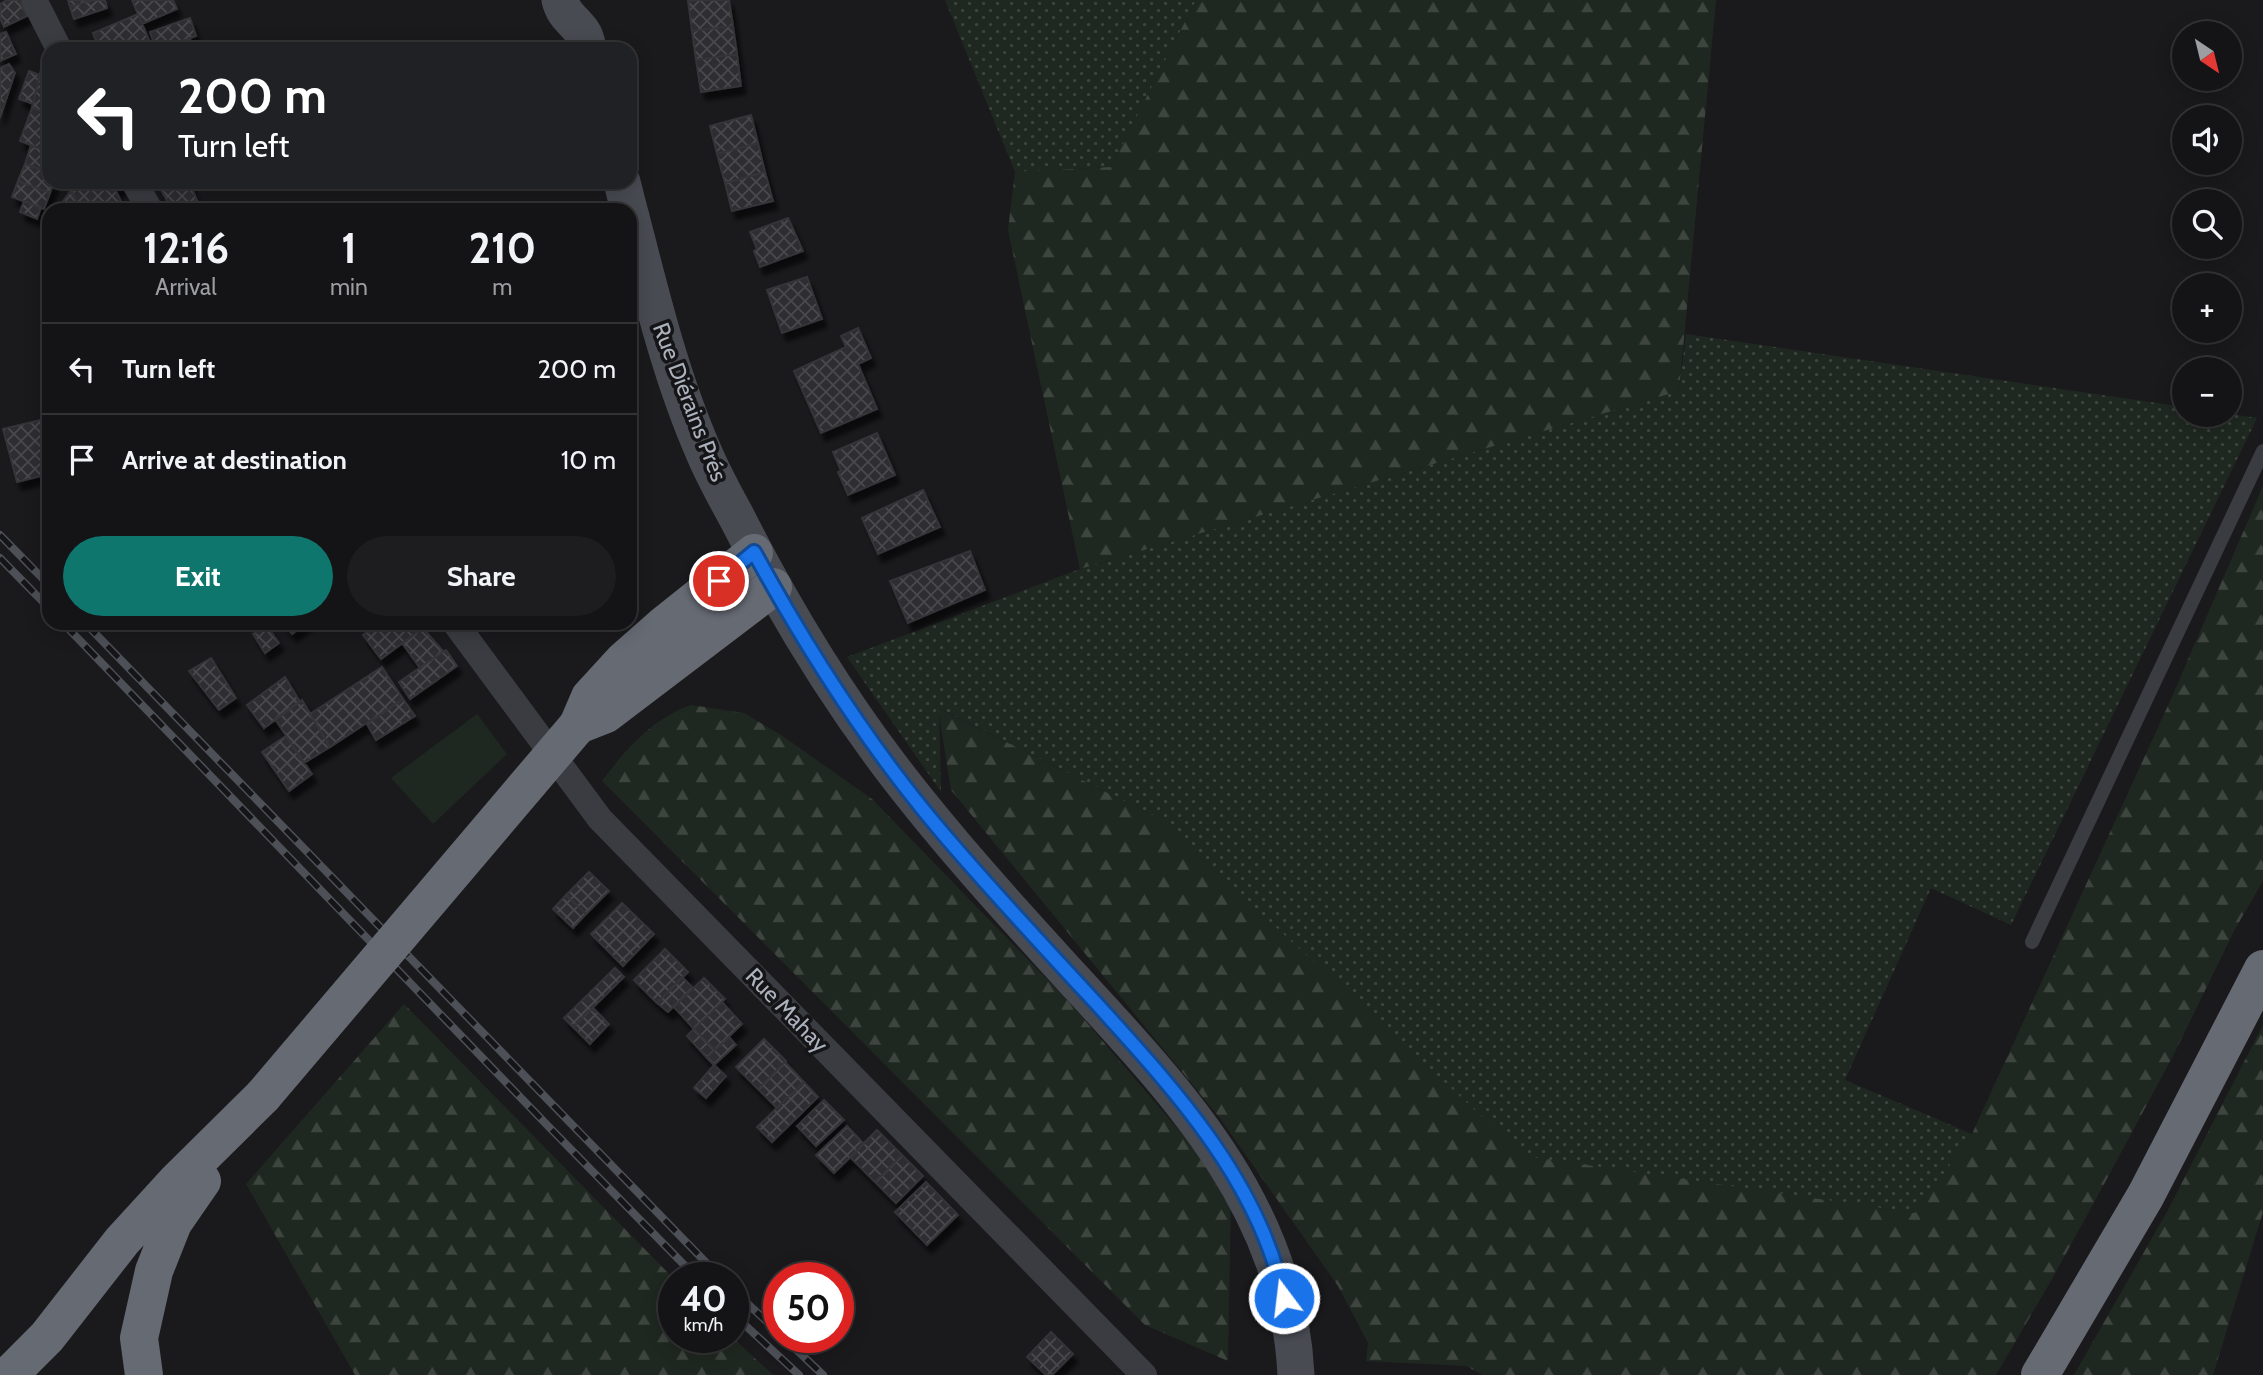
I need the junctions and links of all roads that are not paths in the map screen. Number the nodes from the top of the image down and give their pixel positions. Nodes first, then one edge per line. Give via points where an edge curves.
1 (34, 0) edge
2 (560, 0) edge
3 (588, 27) edge
4 (55, 42) edge
5 (637, 240) edge
6 (2263, 451) edge
7 (754, 552) junction
8 (773, 587) junction
9 (460, 630) edge
10 (591, 712) junction
11 (2032, 942) dead end
12 (2263, 969) edge
13 (257, 1101) junction
14 (9, 1375) edge
15 (144, 1375) edge
16 (1144, 1375) edge
17 (1296, 1375) edge
18 (2040, 1375) edge

1 - 4 street
2 - 3 main road via 572,23
5 - 7 main road, Rue Diérains Prés via 676,378 704,455
6 - 11 lane
7 - 8 main road, Rue Diérains Prés
7 - 10 highway via 623,661
8 - 10 highway
8 - 17 main road, Rue Diérains Prés via 837,691 938,828 1129,1040 1224,1159 1279,1275
9 - 16 street, Rue Mahay via 600,819
10 - 13 highway, bridge
12 - 18 highway via 2146,1195
13 - 14 highway via 131,1231 47,1337
13 - 15 highway via 173,1223 154,1271 139,1338

